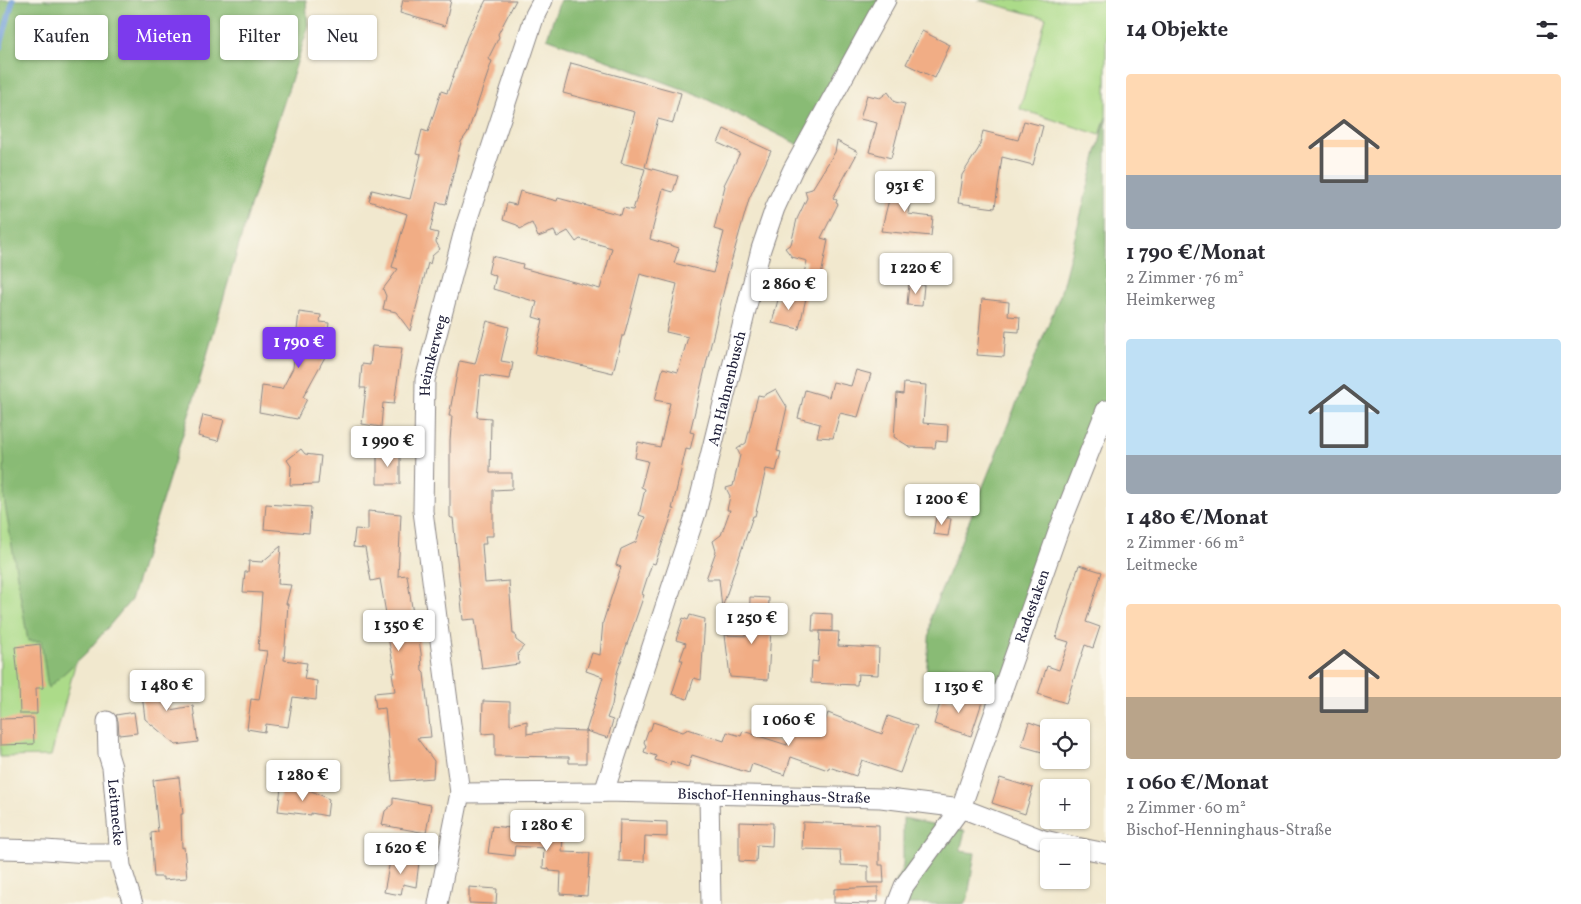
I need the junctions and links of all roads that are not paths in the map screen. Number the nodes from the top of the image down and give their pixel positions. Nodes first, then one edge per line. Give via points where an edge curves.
1 (543, 0) edge
2 (886, 0) edge
3 (1106, 410) edge
4 (108, 721) dead end
5 (604, 792) junction
6 (460, 793) junction
7 (709, 795) junction
8 (961, 808) junction
9 (1041, 839) edge
10 (0, 850) edge
11 (1090, 850) edge
12 (120, 853) junction
13 (1106, 853) edge
14 (133, 904) edge
15 (438, 904) edge
16 (711, 904) edge
17 (897, 904) edge

1 - 6 street, Heimkerweg via 465,227 425,380 423,511
2 - 5 street, Am Hahnenbusch via 775,208 761,249 696,513
3 - 8 street, Radestaken via 1056,538
4 - 12 street, Leitmecke via 108,754
5 - 6 street, Bischof-Henninghaus-Straße
5 - 7 street, Bischof-Henninghaus-Straße
6 - 15 street, Heimkerweg
7 - 8 street, Bischof-Henninghaus-Straße via 881,798
7 - 16 street
8 - 9 street, Bischof-Henninghaus-Straße
8 - 17 street, Radestaken via 904,886
10 - 12 street
11 - 13 street, Bischof-Henninghaus-Straße
12 - 14 street, Leitmecke

